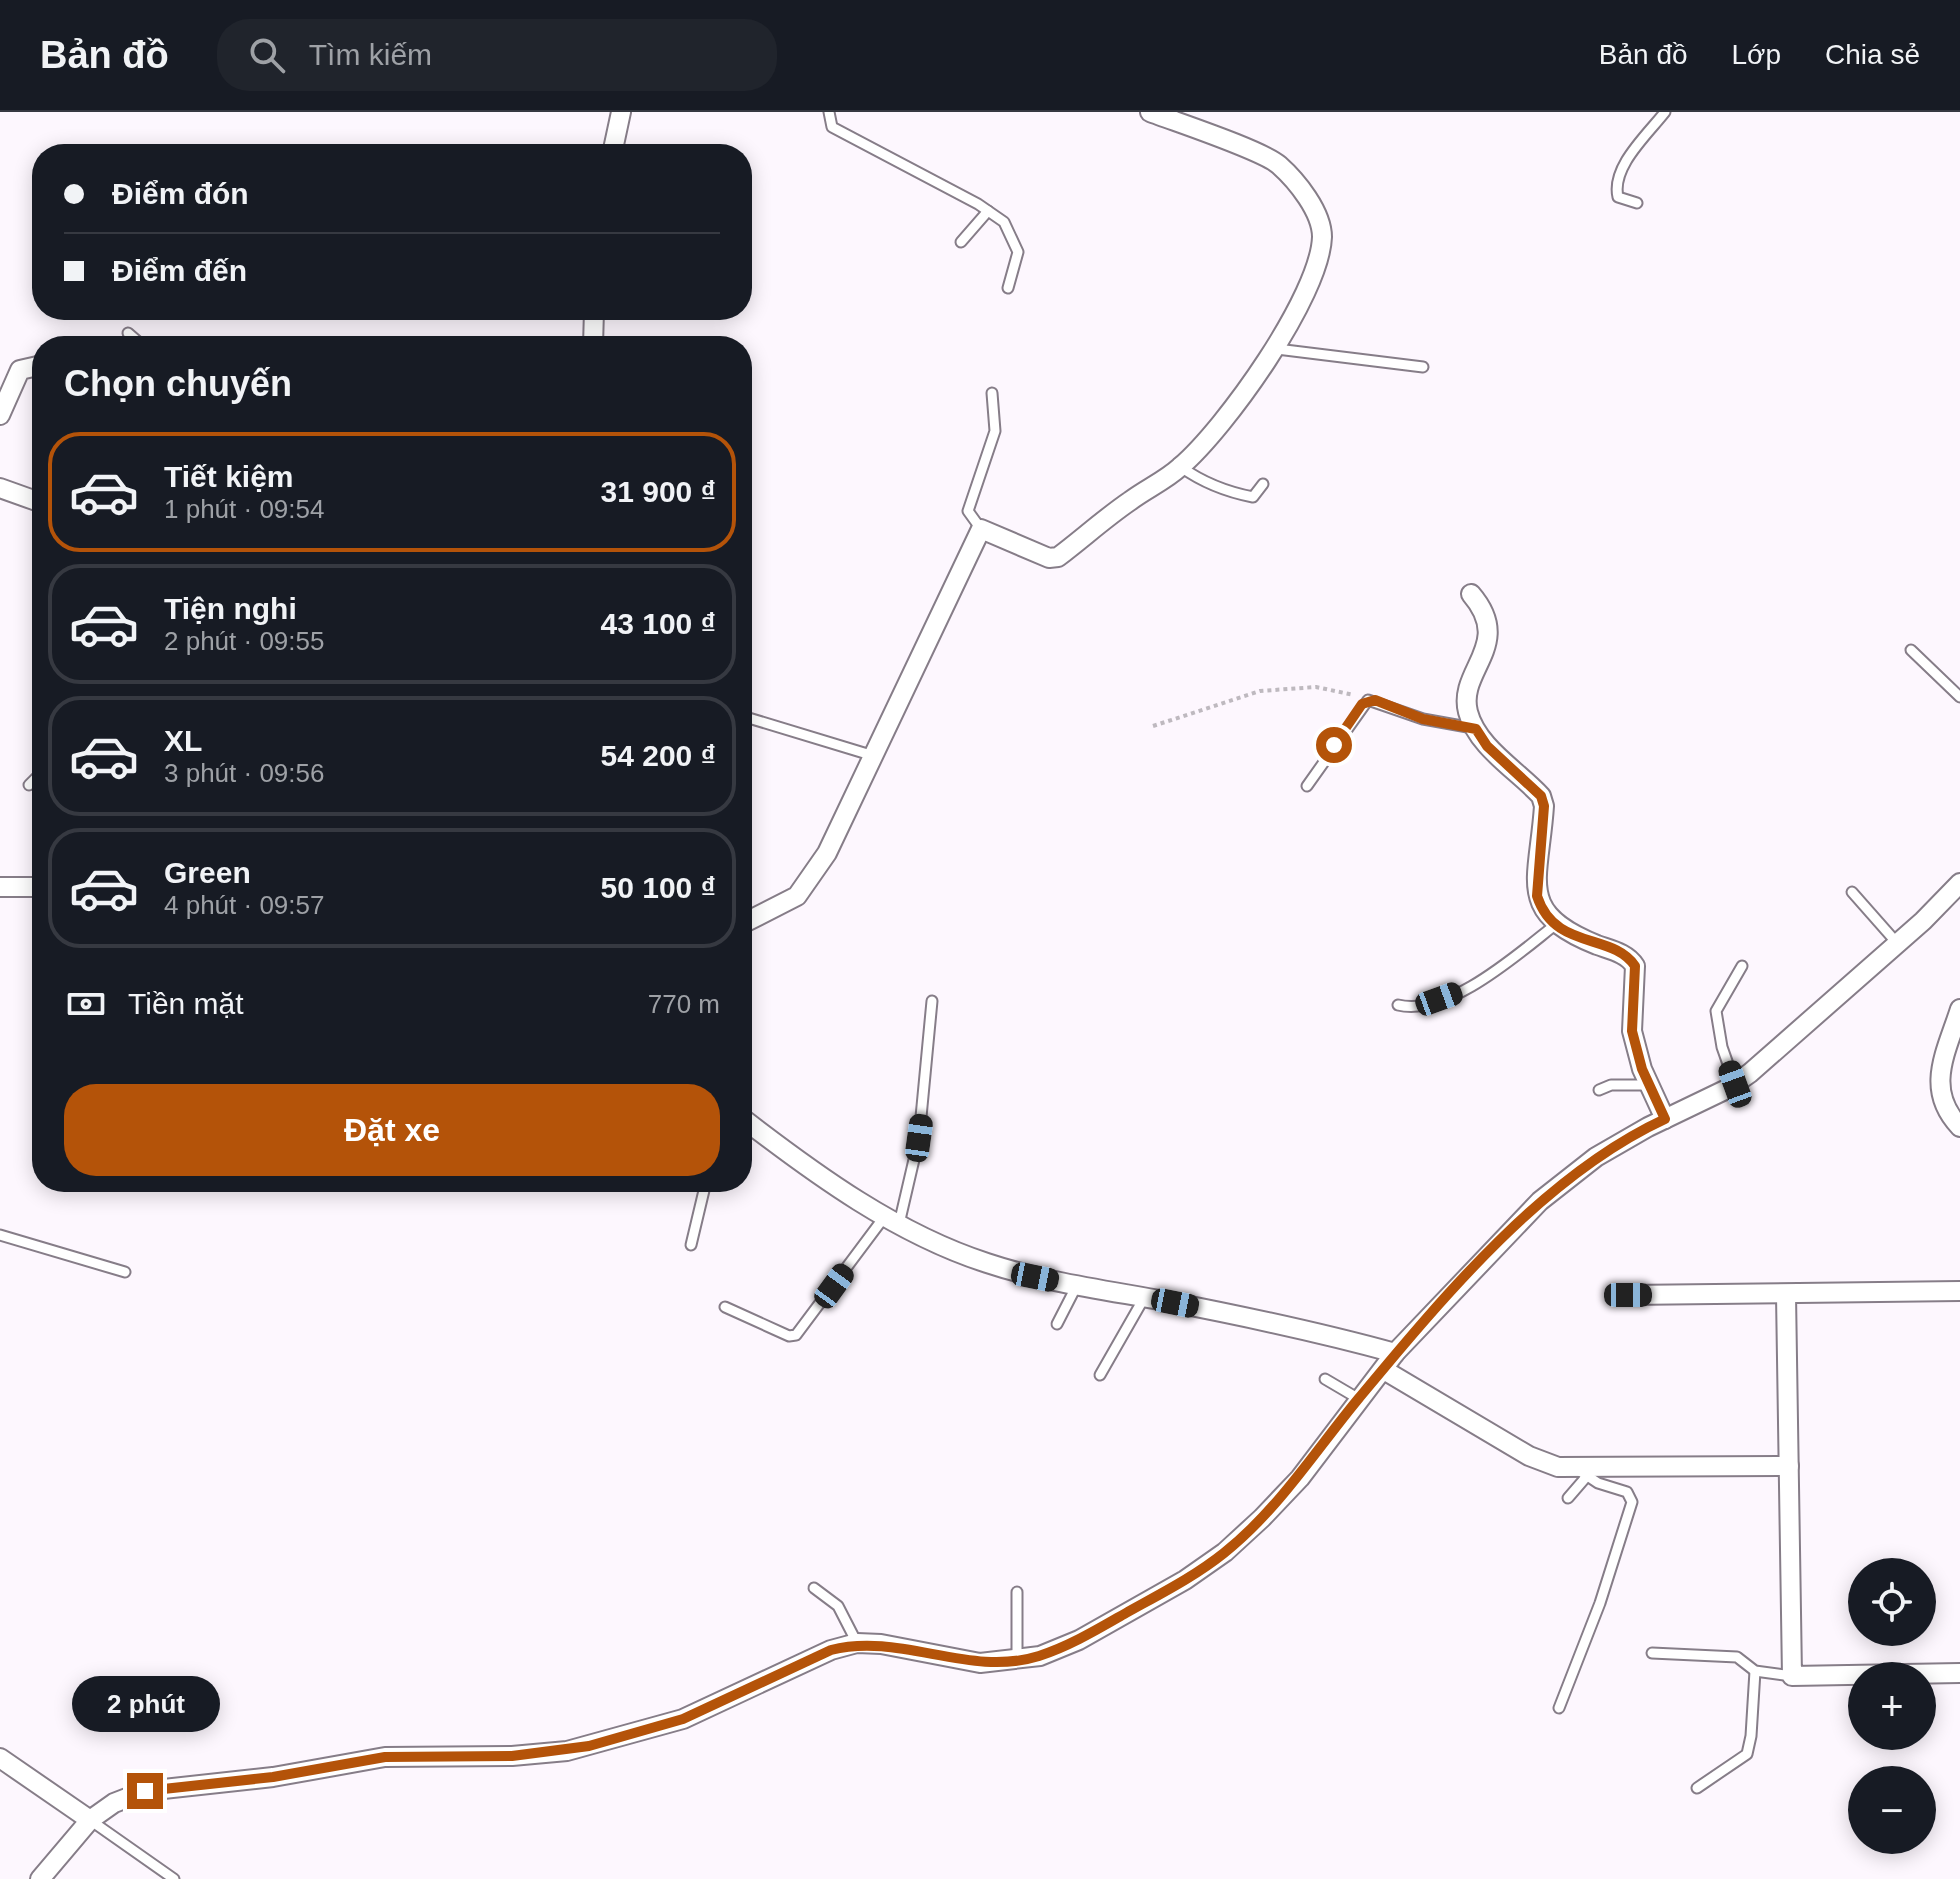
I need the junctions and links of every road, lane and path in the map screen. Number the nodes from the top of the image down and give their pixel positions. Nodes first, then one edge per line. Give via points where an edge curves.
1 (621, 112) edge
2 (829, 112) edge
3 (1150, 112) edge
4 (1665, 112) edge
5 (614, 144) edge
6 (1637, 203) dead end
7 (988, 211) junction
8 (961, 242) dead end
9 (1008, 288) dead end
10 (128, 333) dead end
11 (131, 336) edge
12 (1277, 349) junction
13 (32, 367) edge
14 (1423, 367) dead end
15 (992, 393) dead end
16 (0, 415) edge
17 (1181, 467) junction
18 (1263, 484) dead end
19 (0, 488) edge
20 (32, 499) edge
21 (981, 529) junction
22 (1471, 594) dead end
23 (1911, 650) dead end
24 (1960, 697) edge
25 (1368, 700) junction
26 (752, 719) edge
27 (1153, 726) dead end
28 (1476, 729) junction
29 (874, 756) junction
30 (32, 782) edge
31 (29, 785) dead end
32 (1307, 786) dead end
33 (1960, 883) edge
34 (0, 887) edge
35 (32, 887) edge
36 (1852, 892) dead end
37 (752, 919) edge
38 (1555, 925) junction
39 (1897, 943) junction
40 (1742, 966) dead end
41 (932, 1001) dead end
42 (1398, 1005) dead end
43 (1960, 1009) edge
44 (1735, 1084) junction
45 (1649, 1085) junction
46 (1599, 1090) dead end
47 (1665, 1119) junction
48 (752, 1126) edge
49 (1960, 1127) edge
50 (704, 1192) edge
51 (892, 1220) junction
52 (0, 1235) edge
53 (691, 1245) dead end
54 (125, 1272) dead end
55 (1077, 1285) junction
56 (1960, 1291) edge
57 (1628, 1295) dead end
58 (1786, 1295) junction
59 (1144, 1298) junction
60 (725, 1307) dead end
61 (1057, 1324) dead end
62 (1395, 1353) junction
63 (1384, 1370) junction
64 (1100, 1375) dead end
65 (1325, 1379) dead end
66 (1359, 1399) junction
67 (1789, 1466) junction
68 (1582, 1472) junction
69 (1568, 1498) dead end
70 (814, 1588) dead end
71 (1017, 1592) dead end
72 (857, 1643) junction
73 (1652, 1653) dead end
74 (1017, 1661) junction
75 (1755, 1671) junction
76 (1960, 1673) edge
77 (1792, 1676) junction
78 (1559, 1708) dead end
79 (0, 1758) edge
80 (1697, 1788) dead end
81 (90, 1820) junction
82 (40, 1879) edge
83 (174, 1879) edge

1 - 5 street
2 - 7 lane via 832,127
3 - 12 street via 1277,163 1317,216 1319,254
4 - 6 lane via 1615,186 1618,197
7 - 8 lane
7 - 9 lane via 1004,222 1018,252
10 - 11 lane
12 - 14 lane
12 - 17 street
13 - 16 street via 20,370
15 - 21 lane via 995,431 968,511
17 - 18 lane via 1199,480 1242,495 1253,497
17 - 21 street via 1058,557 1049,558
19 - 20 street
21 - 29 street
22 - 28 street via 1485,617 1488,639 1466,704
23 - 24 lane
25 - 27 path via 1316,687 1260,691
25 - 28 lane via 1423,719
25 - 32 lane
26 - 29 lane
28 - 38 street via 1541,796 1537,896
29 - 37 street via 805,888 786,904
30 - 31 lane
33 - 39 street
34 - 35 street
36 - 39 lane
38 - 42 lane via 1477,984 1417,1007
38 - 45 street via 1621,954 1635,966 1632,1031
39 - 44 street
40 - 44 lane via 1716,1011
41 - 51 lane via 919,1138
43 - 49 street via 1939,1093 1947,1114
44 - 47 street
45 - 46 lane
45 - 47 street
47 - 62 street via 1596,1157 1540,1201
48 - 51 street
50 - 53 lane
51 - 55 street via 984,1262
51 - 60 lane via 796,1335
52 - 54 lane
55 - 59 street
55 - 61 lane
56 - 58 street
57 - 58 street
58 - 67 street
59 - 62 street via 1300,1326
59 - 64 lane
62 - 63 street
63 - 66 street
63 - 68 street via 1529,1456
65 - 66 lane
66 - 74 street via 1300,1478 1225,1552 1079,1640
67 - 68 street
67 - 77 street
68 - 69 lane
68 - 78 lane via 1627,1492 1632,1502
70 - 72 lane via 838,1606
71 - 74 lane
72 - 74 street via 980,1663
72 - 81 street via 683,1719 610,1742 512,1756 385,1757 273,1777 145,1791
73 - 75 lane via 1737,1657
75 - 77 lane
75 - 80 lane via 1747,1754
76 - 77 street
79 - 81 street
81 - 82 street
81 - 83 lane

